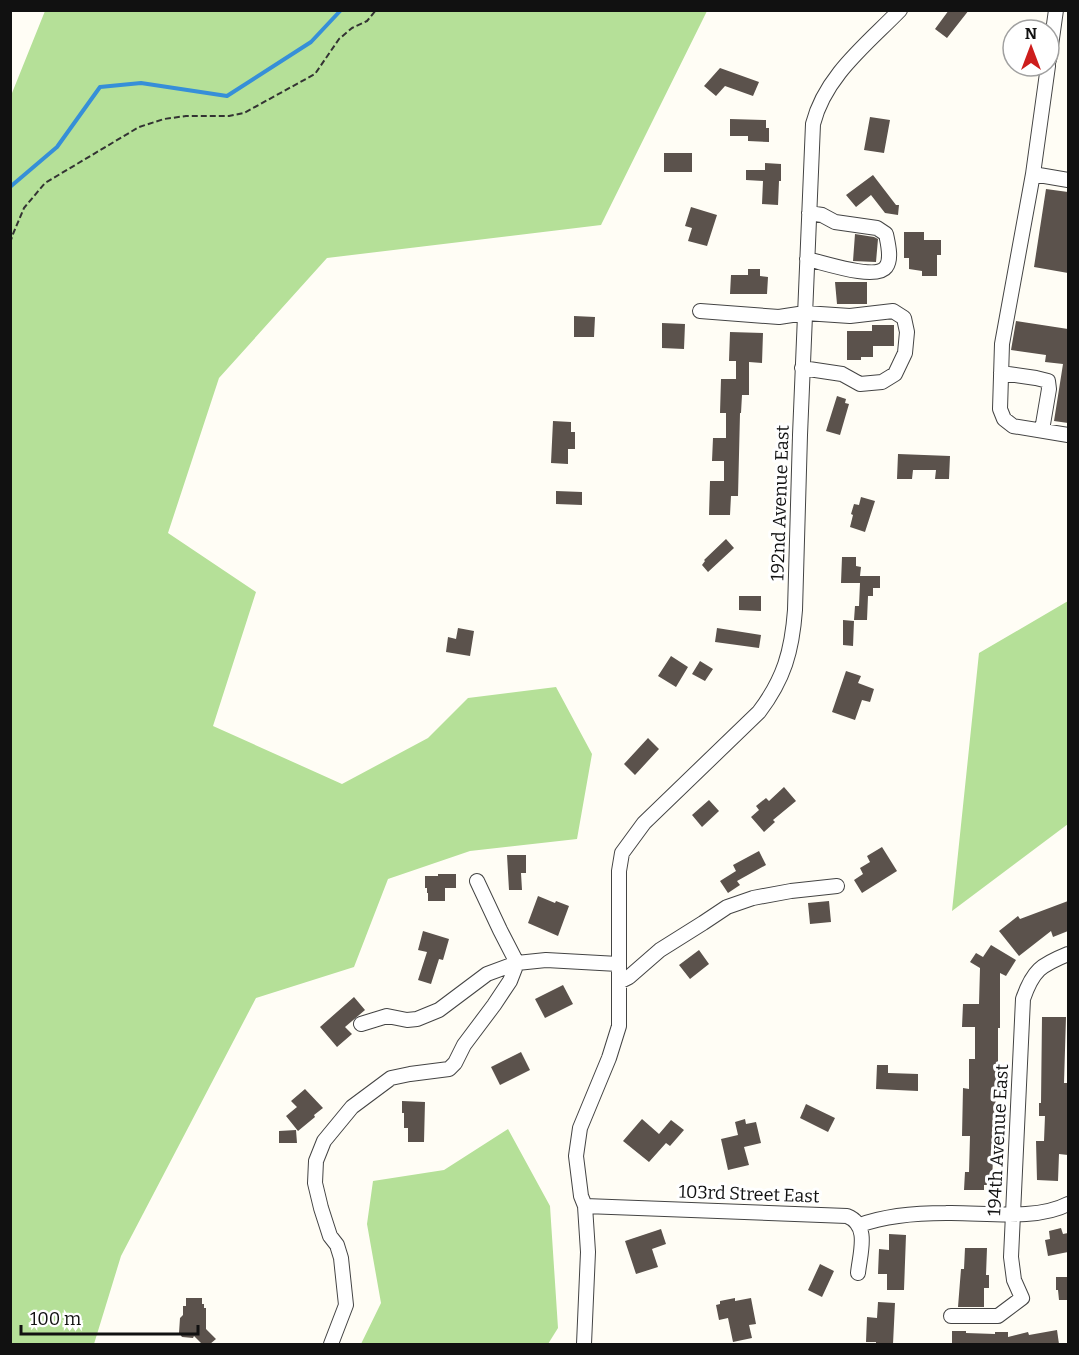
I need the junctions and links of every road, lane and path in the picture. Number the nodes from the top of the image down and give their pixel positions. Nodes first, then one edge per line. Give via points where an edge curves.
1 (376, 10) edge
2 (900, 10) edge
3 (1046, 78) edge
4 (1033, 174) junction
5 (1068, 180) edge
6 (809, 213) junction
7 (10, 243) edge
8 (807, 259) junction
9 (700, 311) dead end
10 (805, 313) junction
11 (802, 368) junction
12 (1001, 373) junction
13 (1042, 430) junction
14 (1068, 435) edge
15 (477, 881) dead end
16 (837, 886) dead end
17 (1068, 954) edge
18 (517, 963) junction
19 (618, 964) junction
20 (620, 982) junction
21 (361, 1024) dead end
22 (1068, 1204) edge
23 (585, 1206) junction
24 (1012, 1214) junction
25 (860, 1225) junction
26 (858, 1273) dead end
27 (951, 1316) dead end
28 (331, 1344) edge
29 (584, 1344) edge

1 - 7 path via 367,21 339,39 315,74 269,100 244,113 186,116 139,127 45,183 24,208
2 - 6 street, 192nd Avenue East via 836,76 820,102 813,124
3 - 4 street
4 - 5 street
4 - 12 street via 1002,344
6 - 8 street, 192nd Avenue East
6 - 8 street via 835,222 877,228 886,234 890,256 882,271 870,272
8 - 10 street, 192nd Avenue East
9 - 10 street via 779,317
10 - 11 street, 192nd Avenue East
10 - 11 street via 850,316 893,311 904,318 907,332 905,353 895,374 882,382 860,384 842,374
11 - 19 street, 192nd Avenue East via 795,610 789,652 772,695 759,712 644,823 622,853
12 - 13 street via 1000,409 1004,419 1013,426
12 - 13 street via 1048,381
13 - 14 street
15 - 18 street
16 - 20 street via 753,898 727,907 660,950
17 - 24 street, 194th Avenue East via 1050,961 1035,974 1023,999
18 - 19 street via 546,960
18 - 21 street via 487,974 428,1015 407,1020 387,1016
18 - 28 street via 510,981 449,1069 391,1078 352,1107 324,1141 316,1161 315,1183 330,1236 341,1258 346,1305
19 - 20 street, 192nd Avenue East
20 - 23 street via 619,1026 578,1138 578,1180
22 - 24 street via 1049,1211
23 - 25 street, 103rd Street East via 838,1215 855,1219
23 - 29 street via 588,1251
24 - 25 street via 897,1216
24 - 27 street, 194th Avenue East via 1012,1271 1022,1299 998,1316
25 - 26 street

